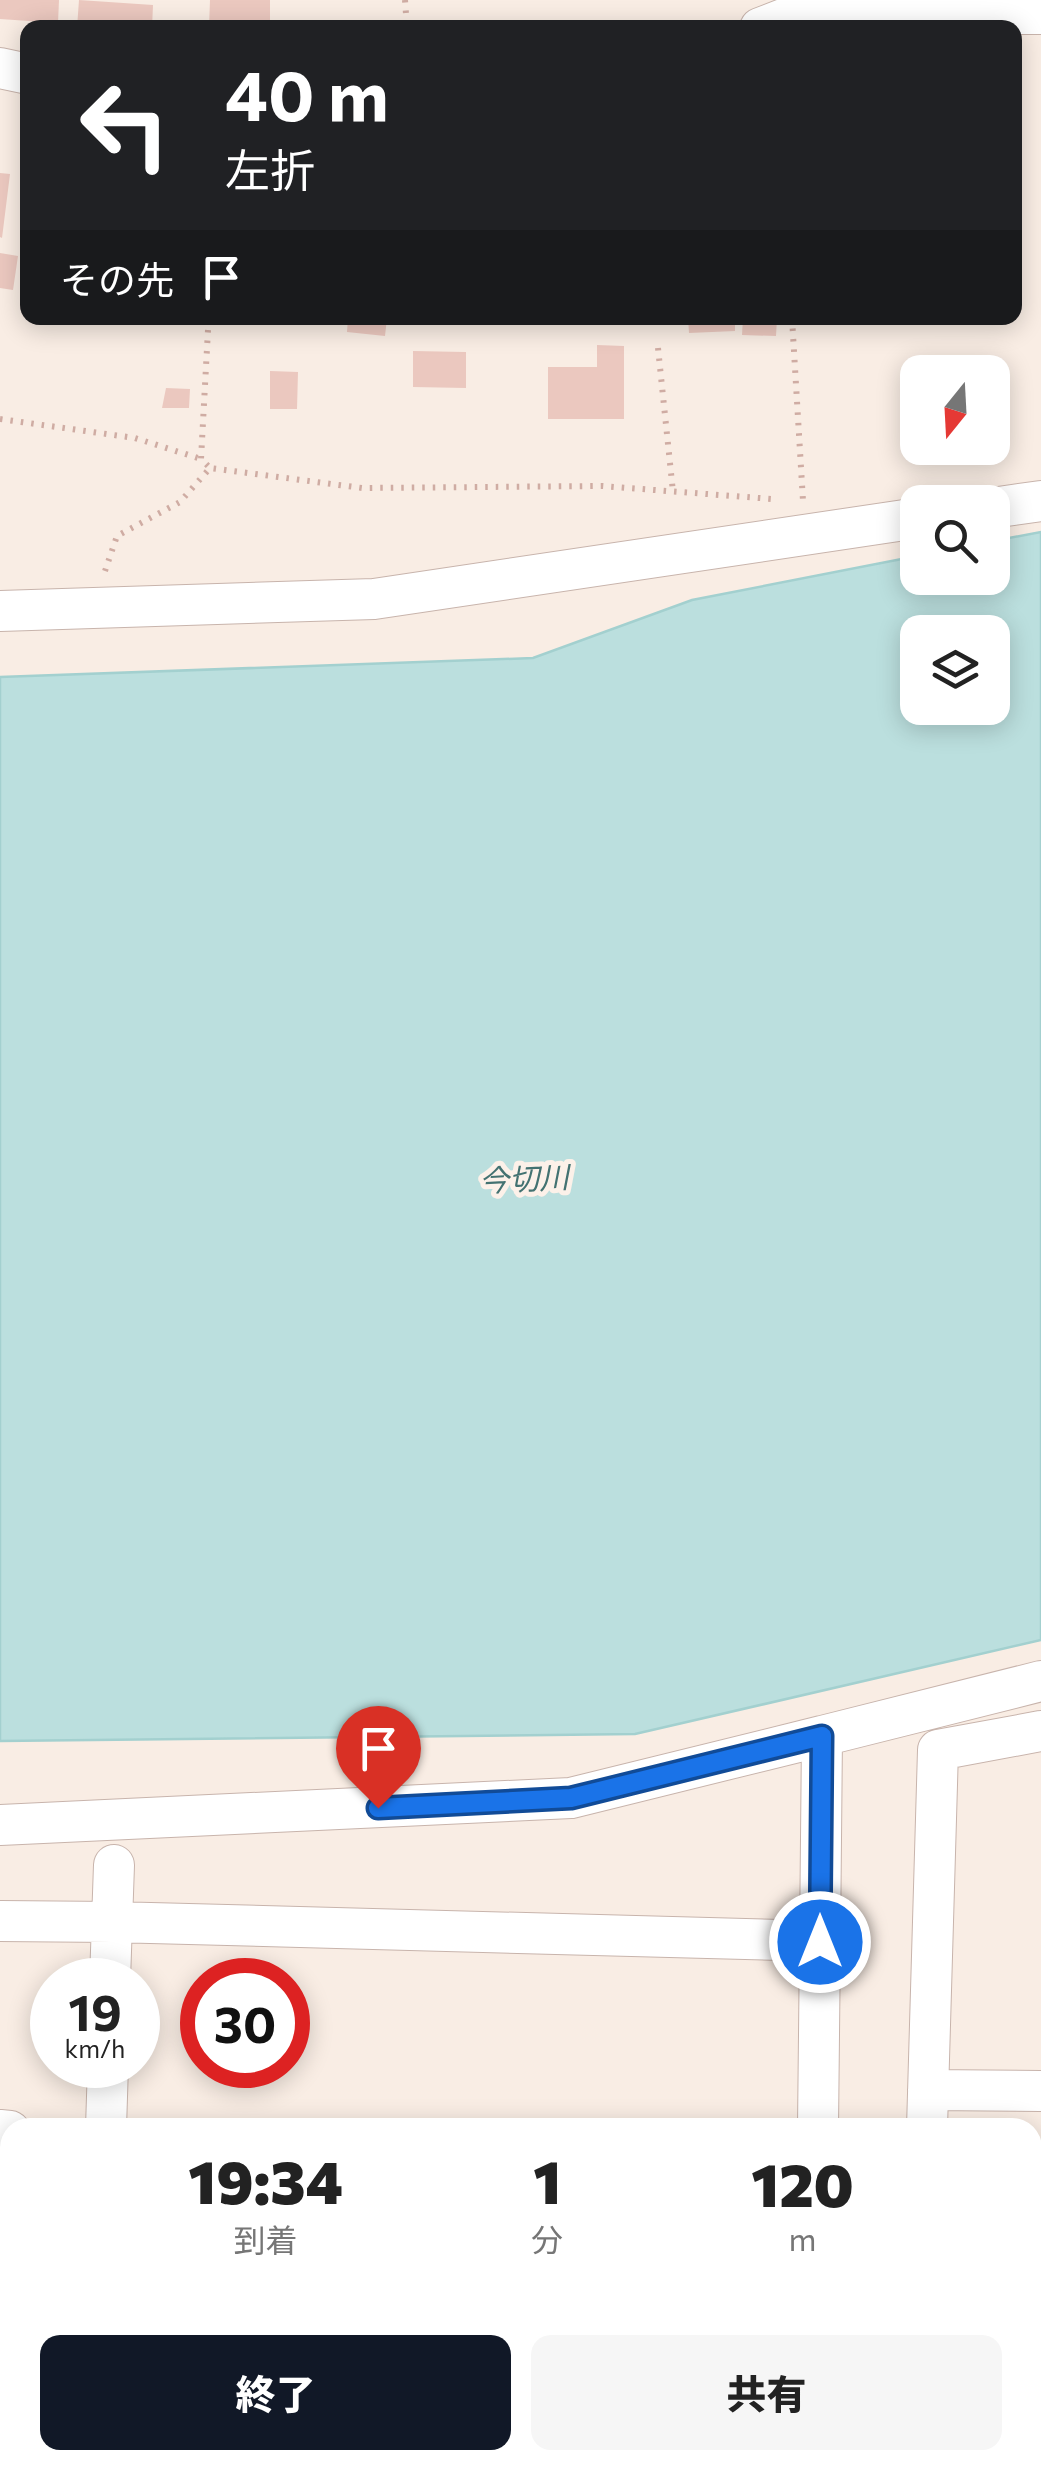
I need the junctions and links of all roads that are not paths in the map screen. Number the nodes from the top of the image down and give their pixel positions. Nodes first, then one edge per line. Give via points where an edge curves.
1 (1041, 14) edge
2 (781, 20) edge
3 (1041, 501) edge
4 (1010, 505) edge
5 (900, 518) edge
6 (0, 611) edge
7 (1041, 1681) edge
8 (1041, 1731) edge
9 (822, 1736) junction
10 (0, 1825) edge
11 (114, 1864) dead end
12 (0, 1921) edge
13 (112, 1922) junction
14 (820, 1942) junction
15 (111, 1958) edge
16 (107, 2088) edge
17 (1041, 2091) edge
18 (928, 2109) edge
19 (106, 2118) edge
20 (818, 2118) edge

1 - 2 street via 796,14
3 - 4 street
5 - 6 street via 808,517 374,599
7 - 9 street
8 - 18 street via 938,1750
9 - 10 street via 571,1798
9 - 14 street
11 - 13 street
12 - 13 street
13 - 14 street
13 - 15 street
14 - 20 street
16 - 19 street
17 - 18 street

